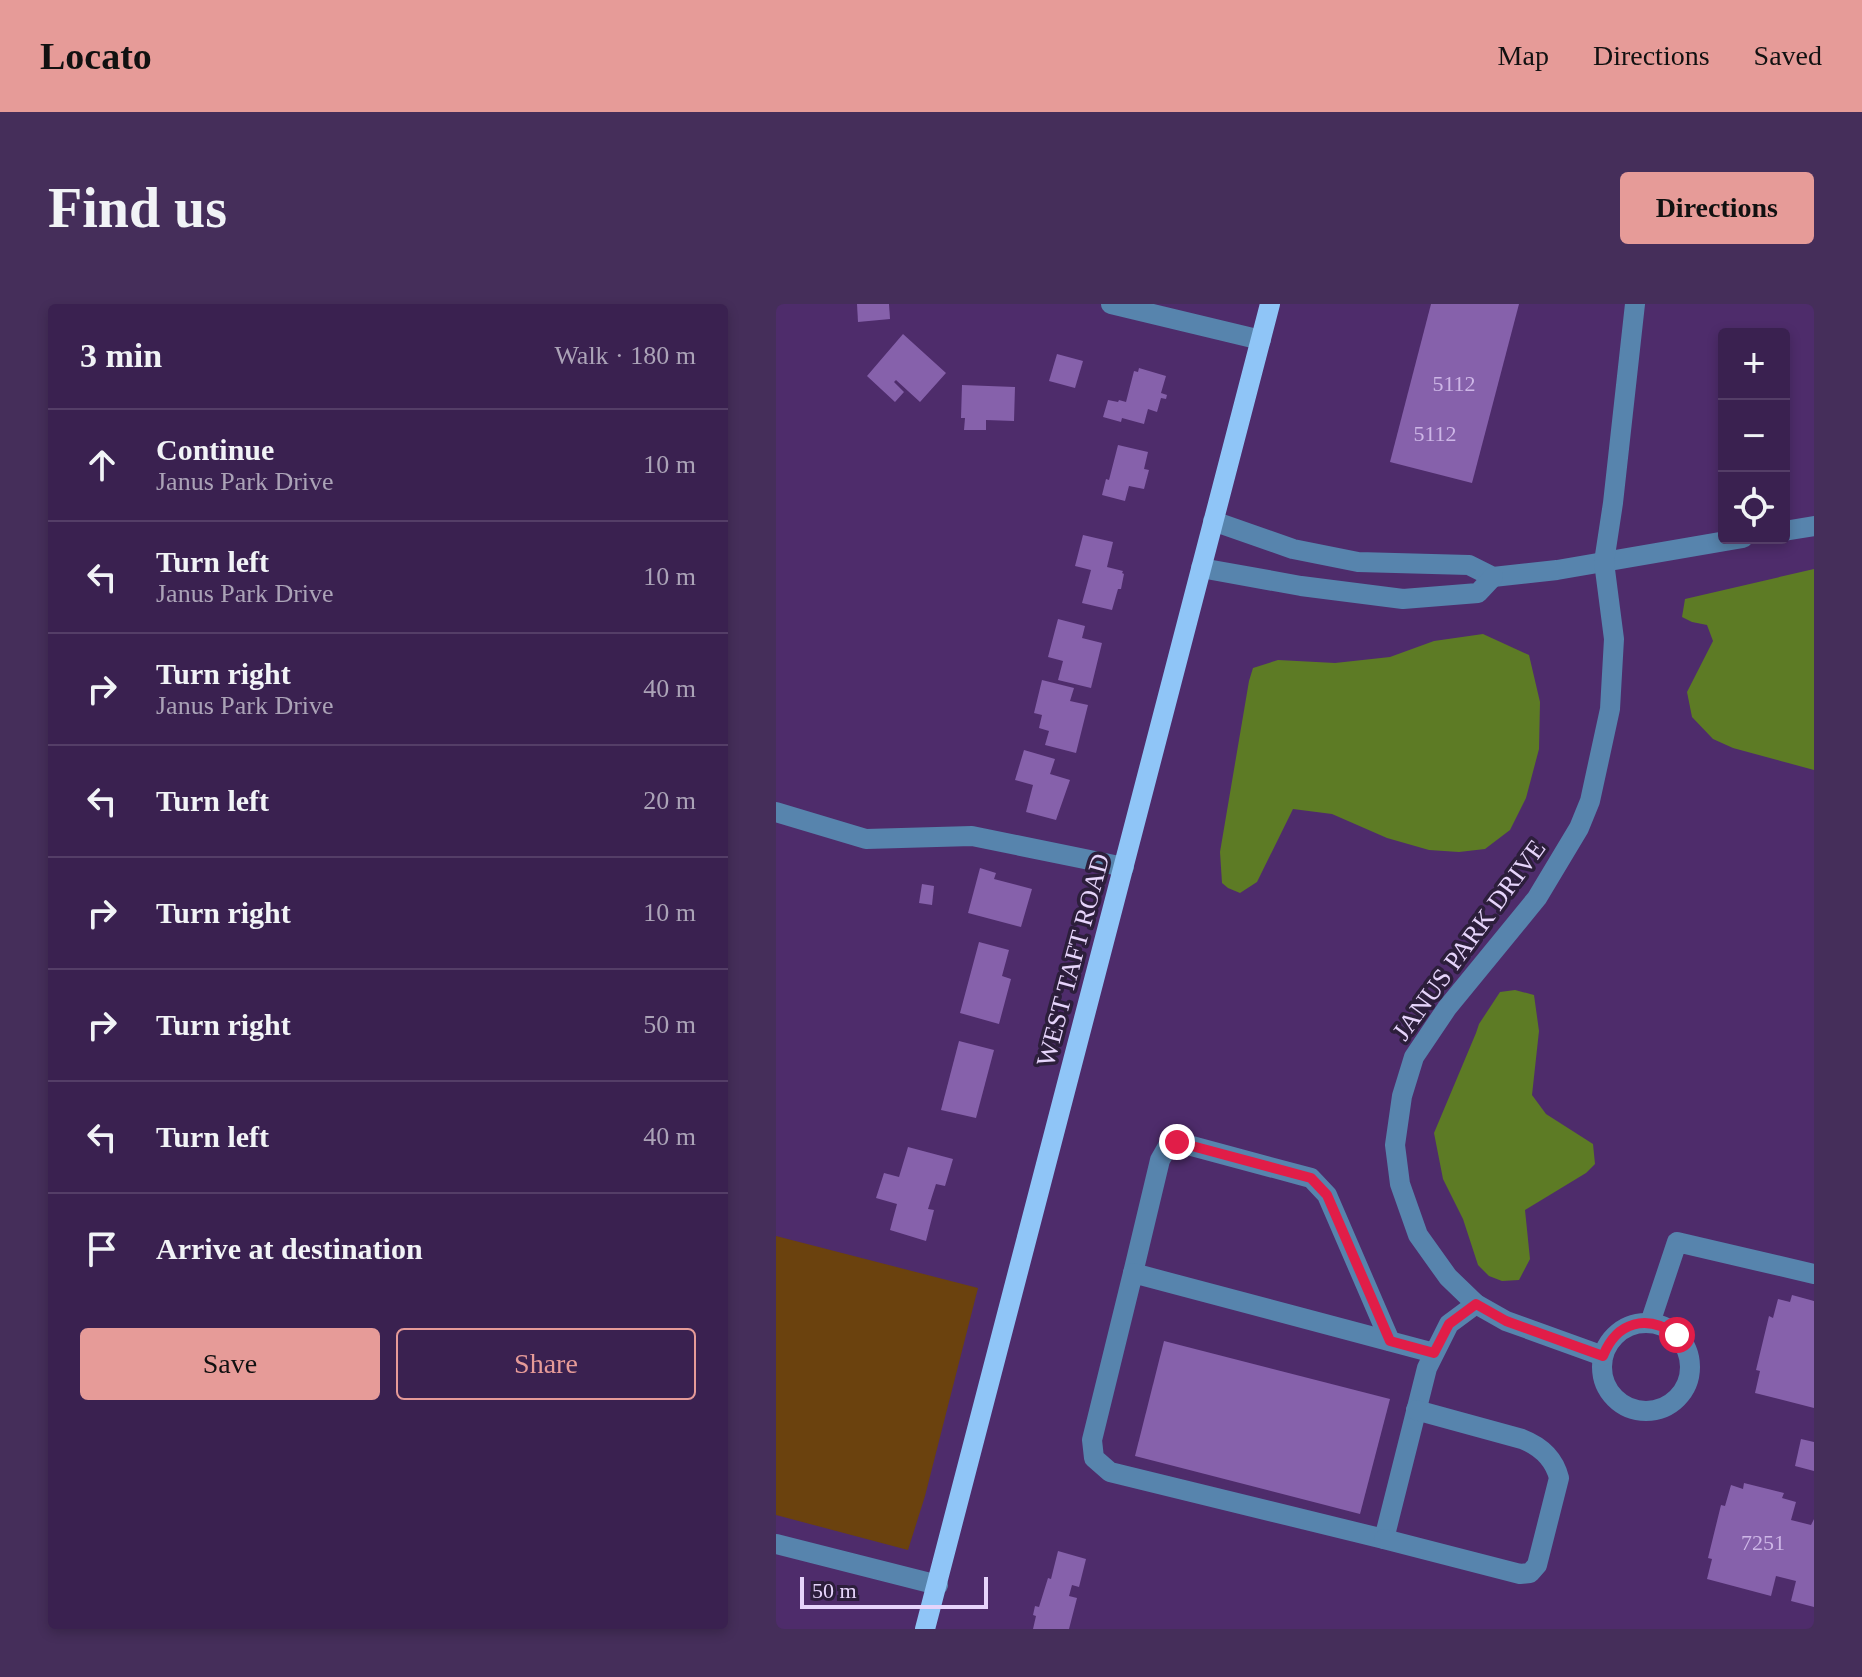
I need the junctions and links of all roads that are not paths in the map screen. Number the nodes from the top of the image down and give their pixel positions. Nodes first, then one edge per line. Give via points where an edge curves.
1 (1111, 304) edge
2 (1270, 304) edge
3 (1635, 304) edge
4 (1261, 340) junction
5 (1213, 521) junction
6 (1814, 526) edge
7 (1790, 530) edge
8 (1718, 542) edge
9 (1604, 562) junction
10 (1201, 568) junction
11 (1493, 577) junction
12 (776, 812) edge
13 (1124, 867) junction
14 (1133, 1273) junction
15 (1814, 1274) edge
16 (1476, 1304) junction
17 (1650, 1323) junction
18 (1390, 1341) junction
19 (1434, 1353) junction
20 (1603, 1356) junction
21 (1416, 1410) junction
22 (1384, 1539) junction
23 (776, 1544) edge
24 (938, 1585) junction
25 (925, 1629) edge

1 - 4 street
2 - 4 main road, WEST TAFT ROAD
3 - 9 street, JANUS PARK DRIVE
4 - 5 main road, WEST TAFT ROAD
5 - 10 main road, WEST TAFT ROAD
5 - 11 street via 1293,549 1358,562 1469,565
6 - 7 street
8 - 9 street
9 - 11 street
9 - 16 street, JANUS PARK DRIVE via 1614,639 1610,709 1590,801 1537,898 1414,1057 1402,1096 1395,1145 1400,1184 1418,1235 1448,1277
10 - 11 street via 1403,599 1478,593
10 - 13 main road, WEST TAFT ROAD
12 - 13 street via 866,839 972,836
13 - 24 main road, WEST TAFT ROAD
14 - 18 street
14 - 18 street via 1160,1160 1177,1142 1311,1178 1327,1195
14 - 22 street via 1092,1440 1094,1458 1110,1472
15 - 17 street via 1677,1242
16 - 19 street via 1449,1324
16 - 20 street, JANUS PARK DRIVE via 1506,1321
17 - 20 street via 1637,1323 1615,1335
17 - 20 street via 1665,1326 1686,1348 1689,1378 1673,1403 1647,1412 1621,1405 1604,1383
18 - 19 street
19 - 21 street
21 - 22 street
21 - 22 street via 1530,1442 1556,1465 1559,1478 1541,1551 1530,1573 1520,1574
23 - 24 street
24 - 25 main road, WEST TAFT ROAD

